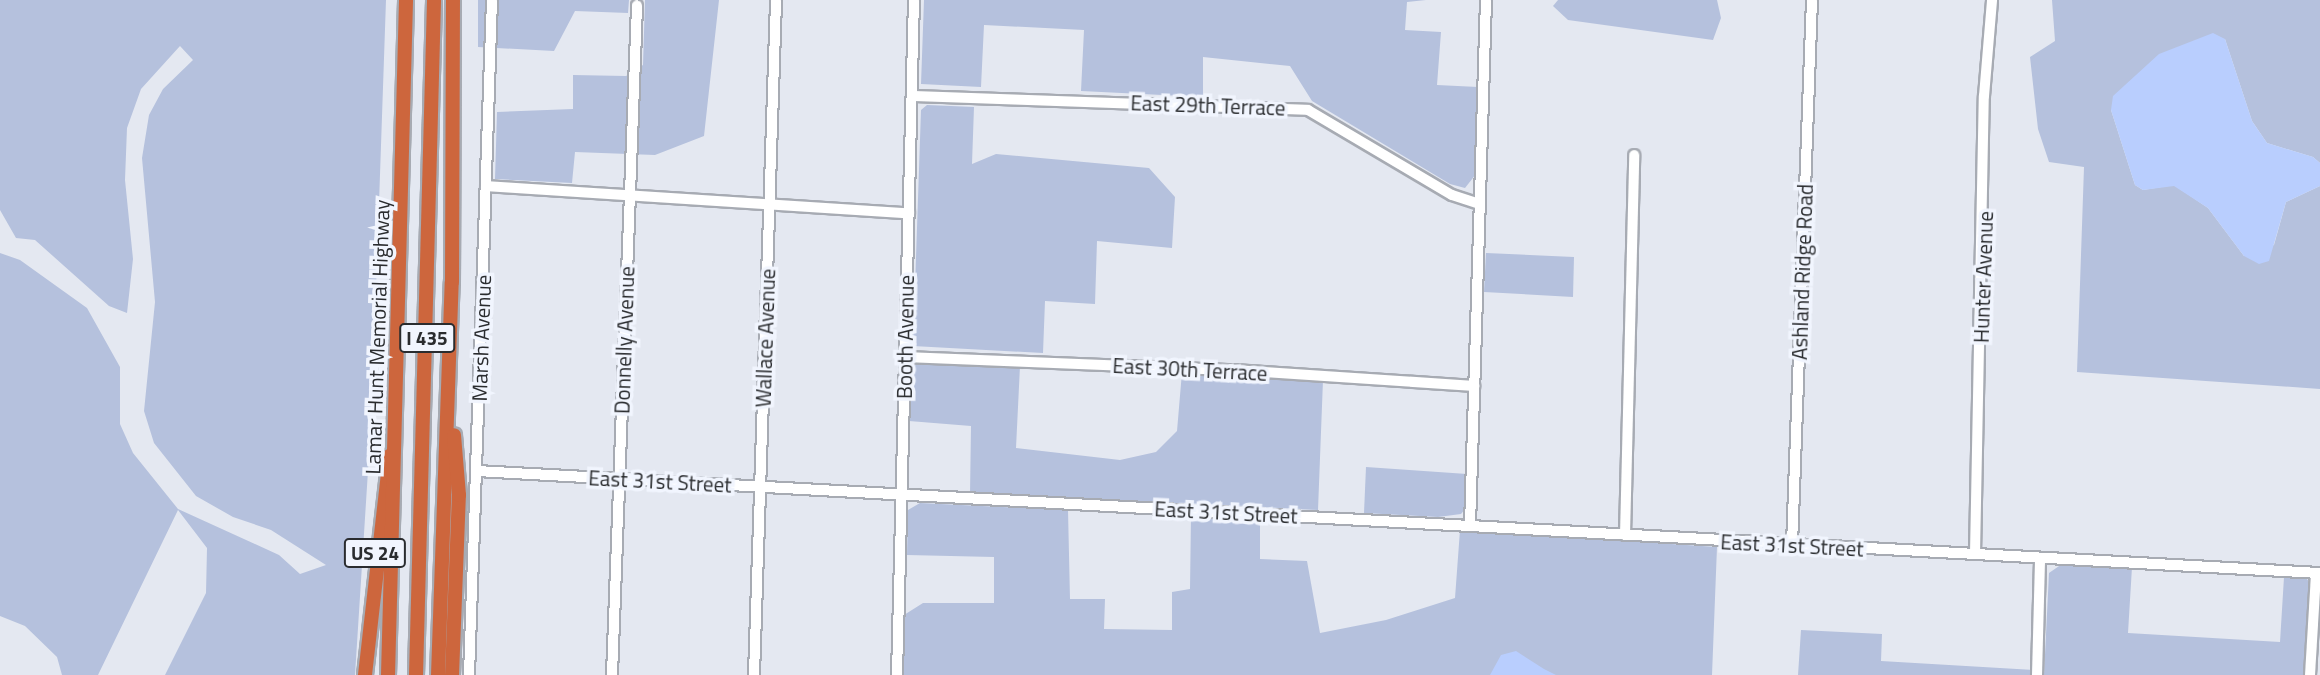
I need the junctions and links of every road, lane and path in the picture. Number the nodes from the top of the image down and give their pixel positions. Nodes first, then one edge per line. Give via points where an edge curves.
1 (406, 0) edge
2 (434, 0) edge
3 (453, 0) edge
4 (492, 0) edge
5 (776, 0) edge
6 (914, 0) edge
7 (1486, 0) edge
8 (1812, 0) edge
9 (1992, 0) edge
10 (638, 5) dead end
11 (912, 96) junction
12 (1634, 155) dead end
13 (486, 186) junction
14 (629, 193) junction
15 (770, 204) junction
16 (1480, 204) junction
17 (909, 213) junction
18 (905, 357) junction
19 (1474, 386) junction
20 (447, 410) junction
21 (396, 433) junction
22 (477, 471) junction
23 (618, 478) junction
24 (760, 488) junction
25 (901, 496) junction
26 (1470, 526) junction
27 (1625, 535) junction
28 (1792, 545) junction
29 (1975, 554) junction
30 (2040, 558) junction
31 (2318, 573) edge
32 (365, 675) edge
33 (388, 675) edge
34 (416, 675) edge
35 (438, 675) edge
36 (452, 675) edge
37 (469, 675) edge
38 (612, 675) edge
39 (754, 675) edge
40 (897, 675) edge
41 (2038, 675) edge
42 (2310, 675) edge

1 - 21 highway, Lamar Hunt Memorial Highway / I 435
2 - 34 highway, I 435
3 - 20 highway
4 - 13 street, Marsh Avenue
5 - 15 street, Wallace Avenue
6 - 11 street, Booth Avenue
7 - 16 street
8 - 28 street, Ashland Ridge Road
9 - 29 street, Hunter Avenue via 1984,96
10 - 14 street, Donnelly Avenue
11 - 16 street, East 29th Terrace via 1308,110 1452,195
11 - 17 street, Booth Avenue
12 - 27 street
13 - 14 street
13 - 22 street, Marsh Avenue
14 - 15 street
14 - 23 street, Donnelly Avenue
15 - 17 street
15 - 24 street, Wallace Avenue
16 - 19 street
17 - 18 street, Booth Avenue
18 - 19 street, East 30th Terrace via 1234,370
18 - 25 street, Booth Avenue
19 - 26 street
20 - 35 highway
20 - 36 highway via 459,495
21 - 32 highway, US 24 via 384,475
21 - 33 highway, Lamar Hunt Memorial Highway / I 435
22 - 23 street, East 31st Street
22 - 37 street, Marsh Avenue
23 - 24 street, East 31st Street
23 - 38 street, Donnelly Avenue
24 - 25 street, East 31st Street
24 - 39 street, Wallace Avenue
25 - 26 street, East 31st Street
25 - 40 street, Booth Avenue
26 - 27 street, East 31st Street
27 - 28 street, East 31st Street
28 - 29 street, East 31st Street
29 - 30 street, East 31st Street
30 - 31 street, East 31st Street
30 - 41 street
31 - 42 street

